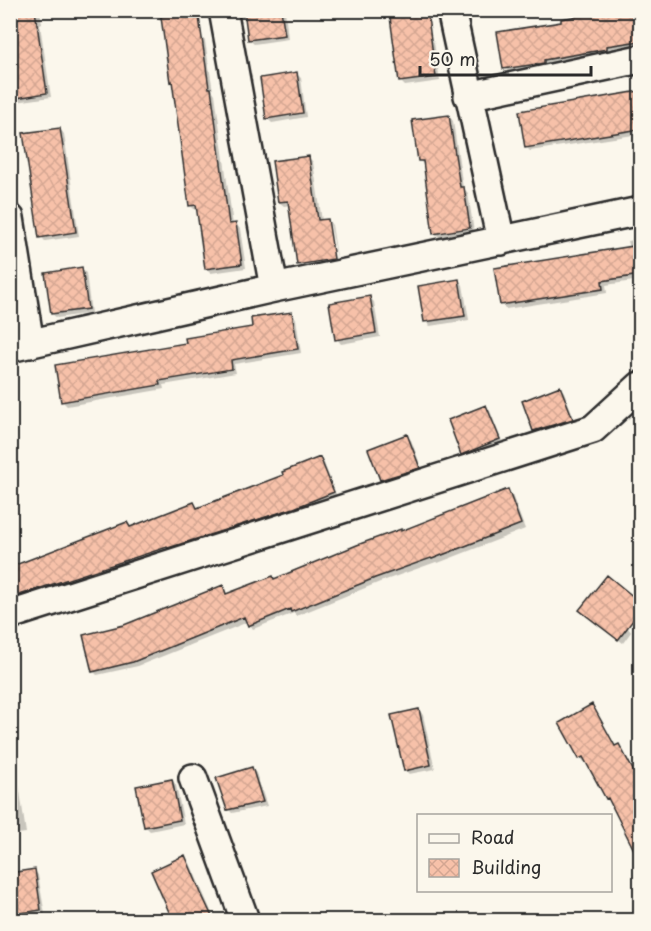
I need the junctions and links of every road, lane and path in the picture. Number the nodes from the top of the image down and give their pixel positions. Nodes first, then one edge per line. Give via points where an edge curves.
1 (223, 10) edge
2 (451, 10) edge
3 (640, 59) edge
4 (468, 96) junction
5 (640, 211) edge
6 (10, 218) edge
7 (501, 241) junction
8 (274, 288) junction
9 (20, 346) edge
10 (640, 386) edge
11 (10, 615) edge
12 (193, 778) dead end
13 (245, 921) edge

1 - 8 street
2 - 4 street
3 - 4 street
4 - 7 street
5 - 7 street
6 - 9 street
7 - 8 street
8 - 9 street
10 - 11 street via 593,429
12 - 13 street

